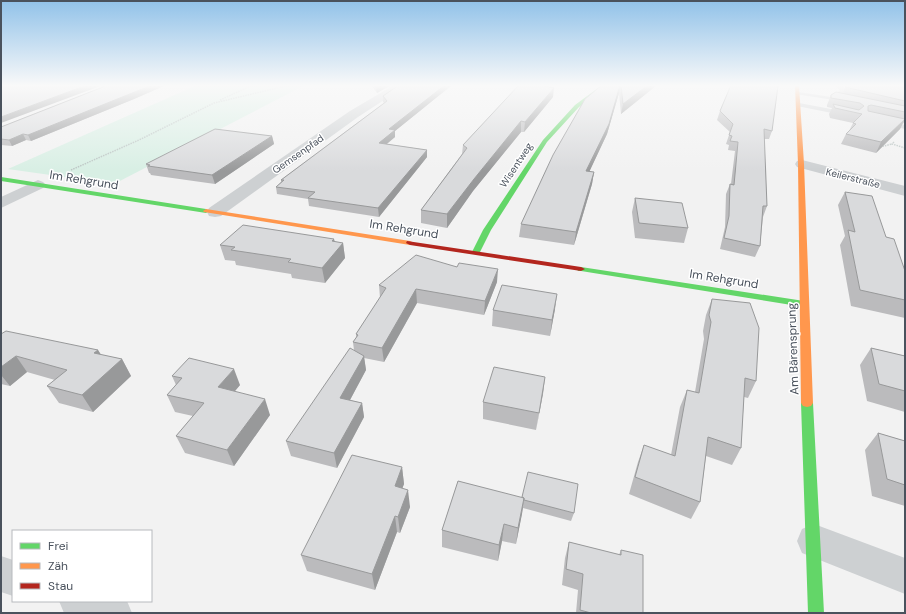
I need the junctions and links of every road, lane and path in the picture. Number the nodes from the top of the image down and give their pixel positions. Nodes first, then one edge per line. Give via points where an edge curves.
1 (192, 114) edge
2 (355, 114) edge
3 (570, 114) edge
4 (799, 114) edge
5 (843, 114) edge
6 (855, 116) edge
7 (879, 121) edge
8 (905, 127) edge
9 (892, 144) edge
10 (880, 148) edge
11 (802, 164) junction
12 (1, 179) edge
13 (38, 185) junction
14 (905, 191) edge
15 (1, 203) edge
16 (215, 212) junction
17 (476, 252) junction
18 (804, 304) junction
19 (814, 541) junction
20 (1, 574) edge
21 (905, 576) edge
22 (12, 578) edge
23 (81, 602) edge
24 (113, 613) edge
25 (816, 613) edge

1 - 13 path
2 - 16 street, Gemsenpfad
3 - 17 street, Wisentweg via 545,141 487,230
4 - 11 street, Am Bärensprung
5 - 6 lane
7 - 8 lane
9 - 10 path
11 - 14 street, Keilerstraße
11 - 18 street, Am Bärensprung
12 - 13 street, Im Rehgrund
13 - 15 street
13 - 16 street, Im Rehgrund
16 - 17 street, Im Rehgrund
17 - 18 street, Im Rehgrund
18 - 19 street, Am Bärensprung
19 - 21 street
19 - 25 street, Am Bärensprung
20 - 22 street
23 - 24 street

